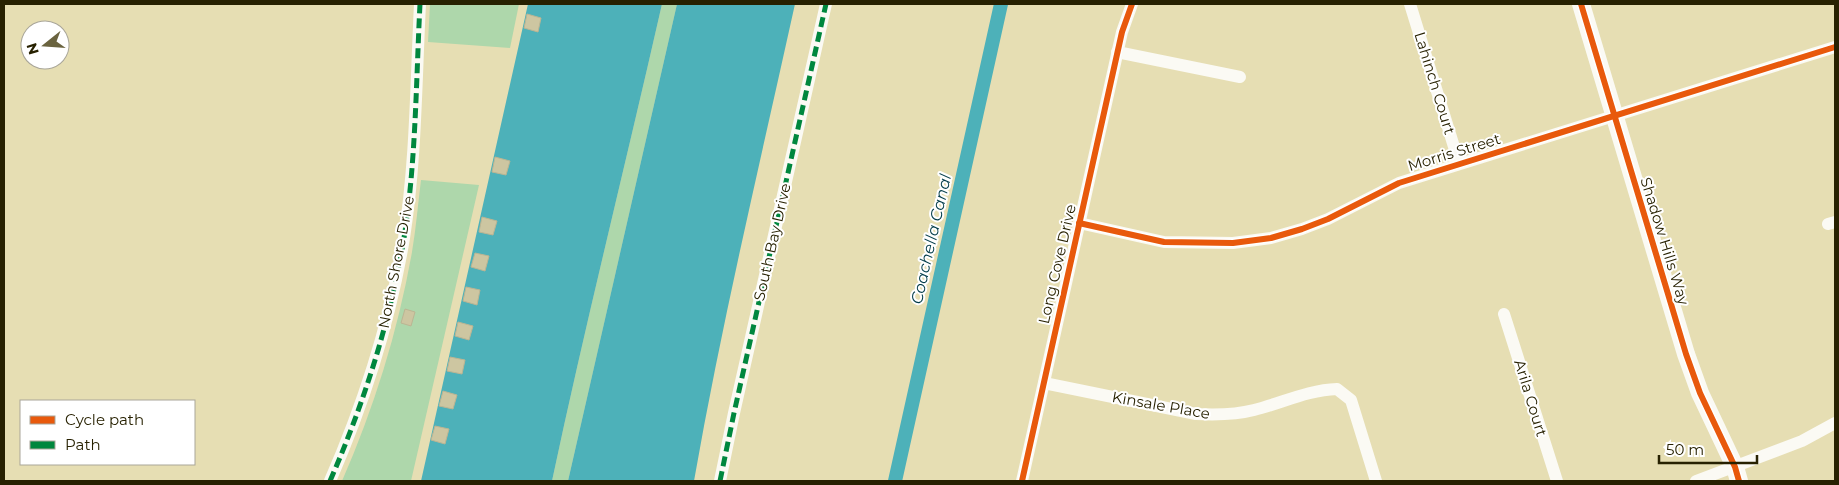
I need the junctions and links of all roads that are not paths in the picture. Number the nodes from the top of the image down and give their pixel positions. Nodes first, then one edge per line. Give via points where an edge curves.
1 (420, 4) edge
2 (826, 4) edge
3 (1132, 4) edge
4 (1410, 4) edge
5 (1581, 4) edge
6 (1835, 47) edge
7 (1117, 52) junction
8 (1240, 76) dead end
9 (1614, 115) junction
10 (1459, 163) junction
11 (1079, 223) junction
12 (1504, 314) dead end
13 (1044, 383) junction
14 (1835, 423) edge
15 (1737, 474) edge
16 (330, 481) edge
17 (720, 481) edge
18 (1022, 481) edge
19 (1376, 481) edge
20 (1557, 481) edge
21 (1696, 481) edge

1 - 16 street, North Shore Drive via 411,174 404,238 379,347 357,418
2 - 17 street, South Bay Drive
3 - 7 street, Long Cove Drive
4 - 10 street, Lahinch Court
5 - 9 street, Shadow Hills Way
6 - 9 street, Morris Street
7 - 8 street
7 - 11 street, Long Cove Drive
9 - 10 street, Morris Street
9 - 15 street, Shadow Hills Way via 1686,354
10 - 11 street, Morris Street via 1399,183 1302,230 1271,238 1233,243 1164,242
11 - 13 street, Long Cove Drive
12 - 20 street, Arila Court
13 - 18 street, Long Cove Drive
13 - 19 street, Kinsale Place via 1196,414 1218,415 1256,410 1321,389 1337,389 1351,400
14 - 15 street
15 - 21 street

